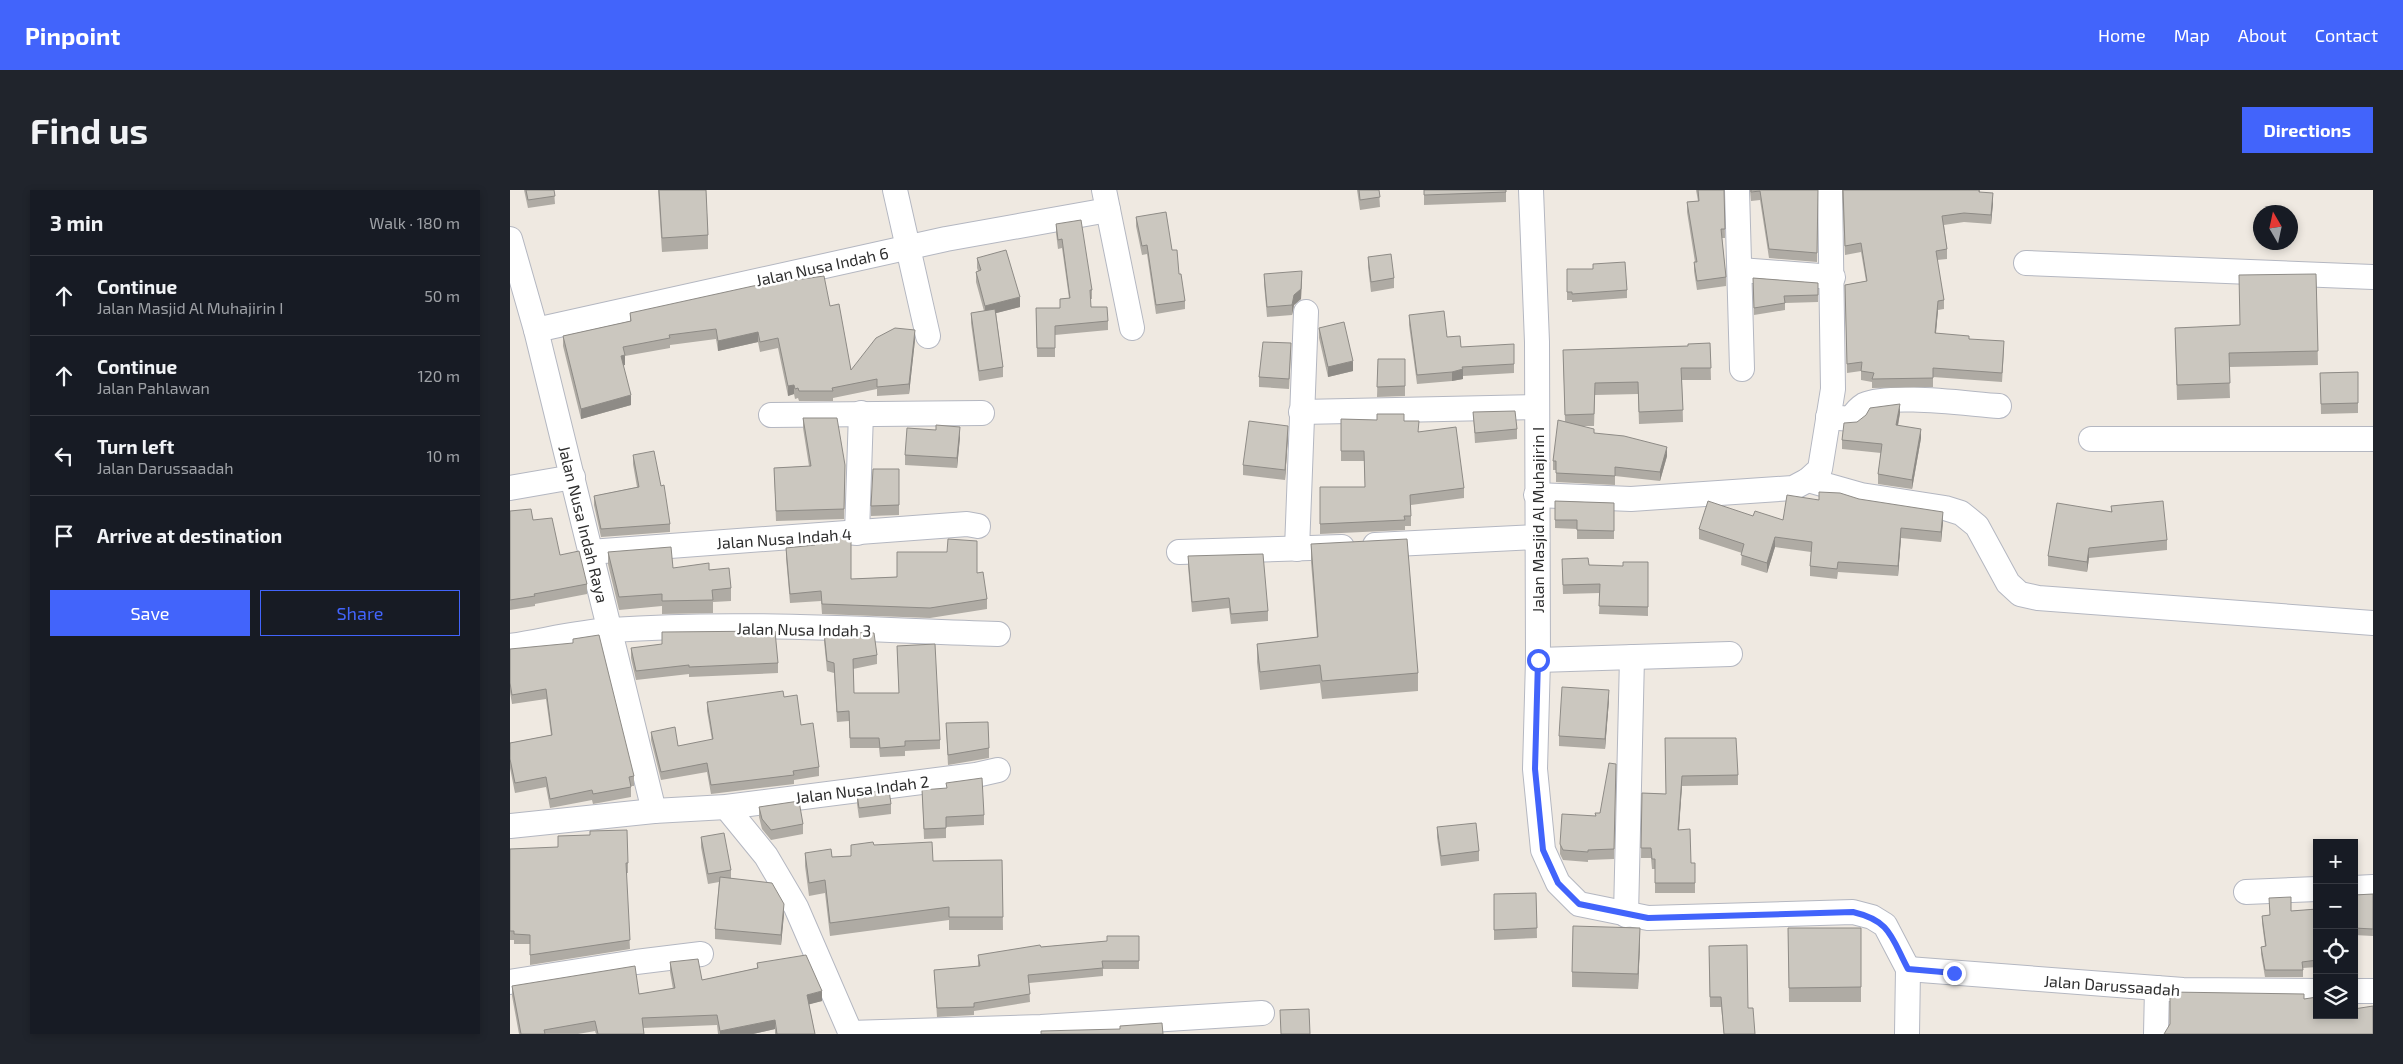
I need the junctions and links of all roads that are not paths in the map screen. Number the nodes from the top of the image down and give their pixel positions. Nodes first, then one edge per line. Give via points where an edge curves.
1 (896, 190) edge
2 (1531, 190) edge
3 (1737, 190) edge
4 (1830, 190) edge
5 (1106, 200) edge
6 (510, 239) edge
7 (909, 247) junction
8 (2026, 263) dead end
9 (1740, 270) junction
10 (1833, 277) junction
11 (2373, 277) edge
12 (518, 295) edge
13 (1306, 312) dead end
14 (1132, 328) dead end
15 (536, 330) junction
16 (928, 336) dead end
17 (1742, 370) dead end
18 (1999, 406) dead end
19 (1536, 407) junction
20 (1301, 412) junction
21 (861, 413) junction
22 (982, 413) dead end
23 (770, 415) dead end
24 (1828, 417) junction
25 (2091, 439) dead end
26 (2373, 440) edge
27 (573, 477) junction
28 (1808, 480) junction
29 (510, 488) edge
30 (1536, 495) junction
31 (978, 526) dead end
32 (857, 534) junction
33 (1537, 537) junction
34 (1297, 549) junction
35 (590, 552) junction
36 (1179, 552) dead end
37 (2373, 623) edge
38 (610, 630) junction
39 (998, 634) dead end
40 (510, 646) edge
41 (1730, 654) dead end
42 (1632, 657) junction
43 (1538, 660) junction
44 (998, 770) dead end
45 (726, 807) junction
46 (654, 811) junction
47 (510, 826) edge
48 (2373, 887) edge
49 (2358, 888) edge
50 (2313, 889) edge
51 (2246, 892) dead end
52 (1626, 915) junction
53 (701, 954) dead end
54 (1908, 969) junction
55 (510, 982) edge
56 (2157, 988) junction
57 (2313, 991) edge
58 (2358, 991) edge
59 (2373, 991) edge
60 (1262, 1014) dead end
61 (1041, 1031) edge
62 (850, 1033) edge
63 (1907, 1034) edge
64 (2156, 1034) edge

1 - 7 street
2 - 19 street, Jalan Masjid Al Muhajirin I
3 - 9 street
4 - 10 street
5 - 7 street, Jalan Nusa Indah 6
5 - 14 street
6 - 12 street, Jalan Nusa Indah Raya
7 - 15 street, Jalan Nusa Indah 6
7 - 16 street
8 - 11 street
9 - 10 street
9 - 17 street
10 - 24 street via 1833,388
12 - 15 street, Jalan Nusa Indah Raya
13 - 20 street
15 - 27 street, Jalan Nusa Indah Raya
18 - 24 street via 1901,400 1874,402 1864,406 1851,419
19 - 20 street
19 - 30 street, Jalan Masjid Al Muhajirin I
20 - 34 street
21 - 22 street
21 - 23 street
21 - 32 street
24 - 28 street via 1820,469
25 - 26 street
27 - 29 street
27 - 35 street, Jalan Nusa Indah Raya
28 - 30 street via 1793,488 1631,498
28 - 37 street via 1861,495 1961,513 1977,526 2008,583 2020,594 2038,598
30 - 33 street, Jalan Masjid Al Muhajirin I
31 - 32 street, Jalan Nusa Indah 4 via 967,524
32 - 35 street, Jalan Nusa Indah 4
33 - 34 street
33 - 43 street, Jalan Masjid Al Muhajirin I
34 - 36 street
35 - 38 street, Jalan Nusa Indah Raya
38 - 39 street, Jalan Nusa Indah 3 via 794,627
38 - 40 street, Jalan Nusa Indah 3
38 - 46 street, Jalan Nusa Indah Raya
41 - 42 street
42 - 43 street
42 - 52 street
43 - 52 street, Jalan Masjid Al Muhajirin I via 1535,769 1543,850 1558,883 1579,904
44 - 45 street, Jalan Nusa Indah 2
45 - 46 street, Jalan Nusa Indah 2
45 - 62 street via 766,856 796,907
46 - 47 street, Jalan Nusa Indah 2
48 - 49 street
50 - 51 street
52 - 54 street, Jalan Masjid Al Muhajirin I via 1648,918 1853,912 1872,917 1885,925
53 - 55 street
54 - 56 street, Jalan Darussaadah
54 - 63 street
56 - 57 street, Jalan Darussaadah
56 - 64 street
58 - 59 street
60 - 61 street
61 - 62 street

